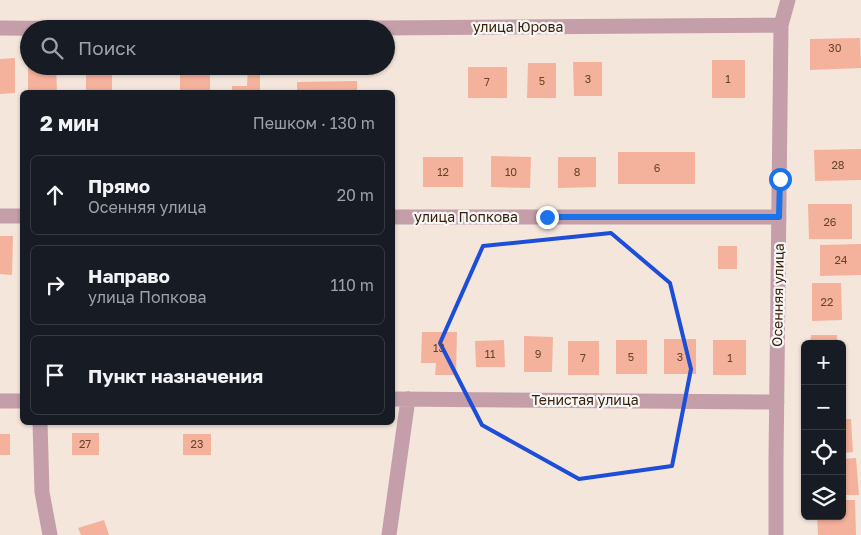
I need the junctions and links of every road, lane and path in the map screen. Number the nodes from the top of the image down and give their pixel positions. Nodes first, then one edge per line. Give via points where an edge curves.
1 (788, 0) edge
2 (781, 25) junction
3 (0, 28) edge
4 (20, 28) edge
5 (395, 28) edge
6 (0, 216) edge
7 (20, 216) edge
8 (395, 217) edge
9 (779, 217) junction
10 (395, 399) edge
11 (408, 399) junction
12 (0, 400) edge
13 (20, 401) edge
14 (777, 402) junction
15 (40, 425) edge
16 (50, 535) edge
17 (389, 535) edge
18 (776, 535) edge

1 - 2 street, Осенняя улица
2 - 5 street, улица Юрова
2 - 9 street, Осенняя улица
3 - 4 street
6 - 7 street
8 - 9 street, улица Попкова
9 - 14 street, Осенняя улица
10 - 11 street, Тенистая улица
11 - 14 street, Тенистая улица
11 - 17 street
12 - 13 street
14 - 18 street, Осенняя улица
15 - 16 street via 42,492

